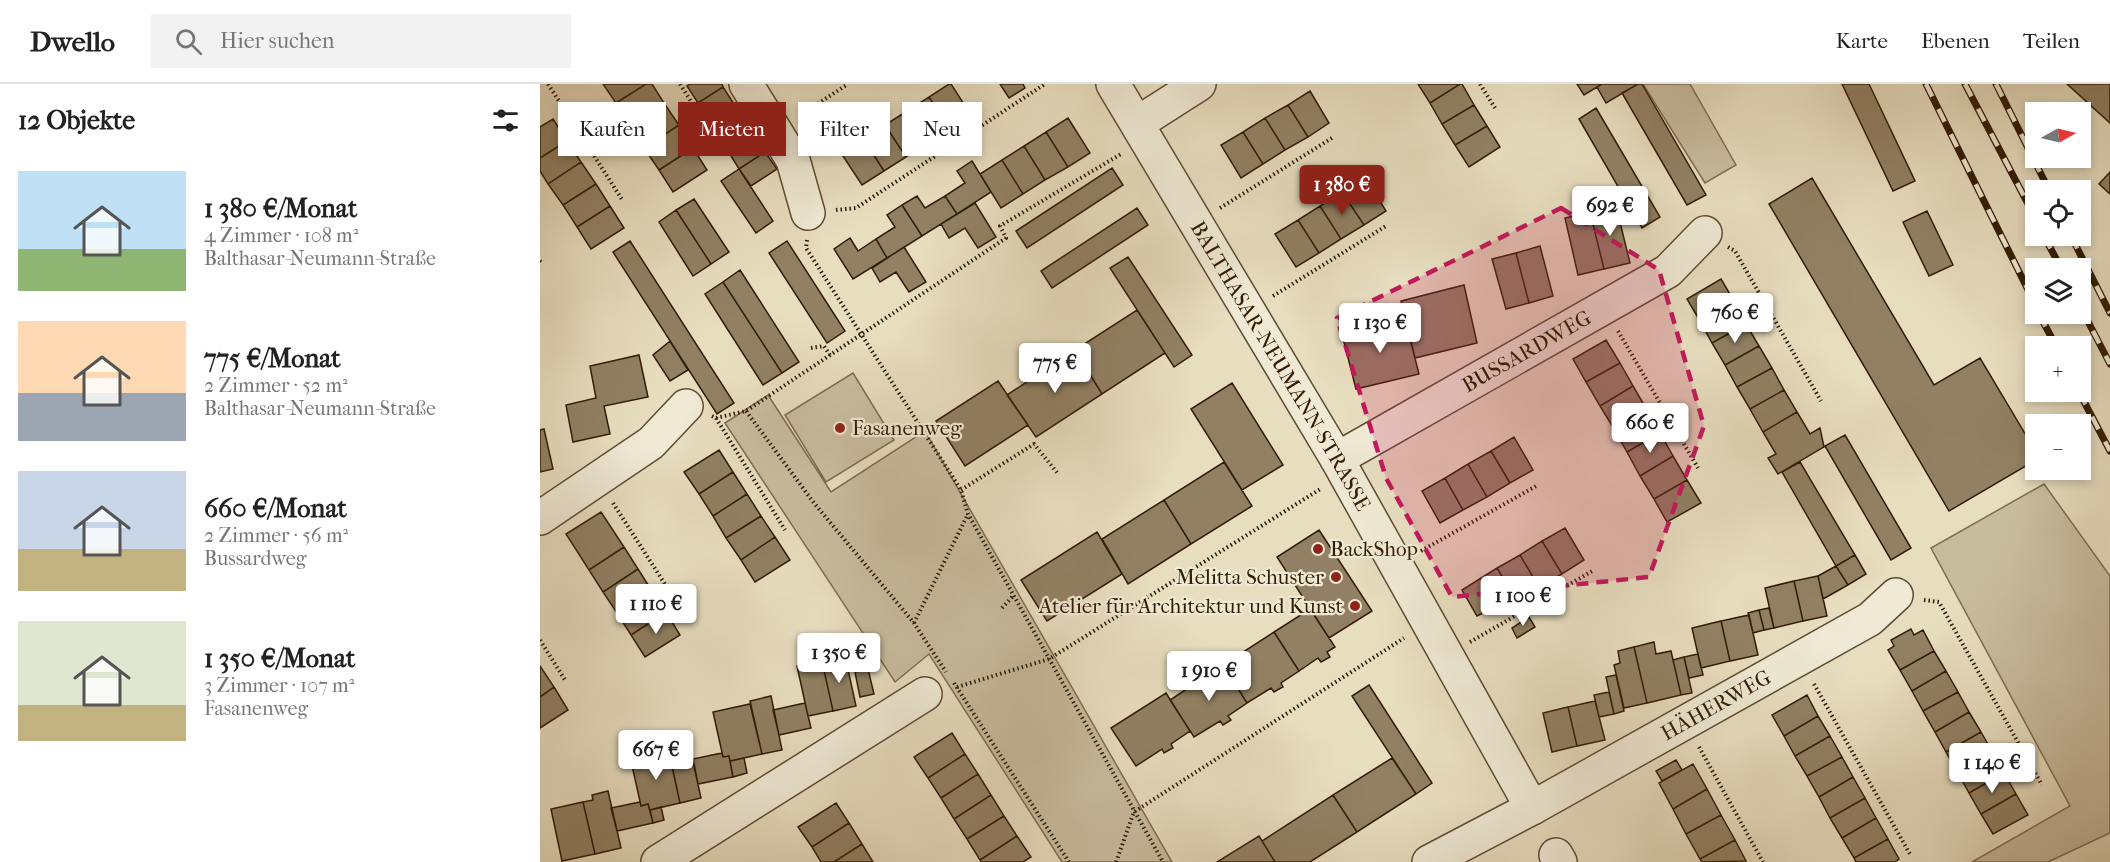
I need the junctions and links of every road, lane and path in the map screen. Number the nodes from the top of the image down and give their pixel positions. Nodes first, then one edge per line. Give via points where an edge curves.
1 (548, 84) edge
2 (680, 84) edge
3 (746, 84) edge
4 (848, 84) edge
5 (1045, 84) edge
6 (1113, 84) edge
7 (1199, 84) edge
8 (1480, 84) edge
9 (691, 102) edge
10 (757, 102) edge
11 (1495, 108) dead end
12 (786, 127) edge
13 (1142, 131) junction
14 (1332, 138) dead end
15 (786, 147) edge
16 (623, 201) dead end
17 (808, 213) junction
18 (1196, 223) junction
19 (1386, 226) dead end
20 (1705, 233) joint
21 (1604, 307) junction
22 (1249, 310) junction
23 (862, 334) junction
24 (811, 348) dead end
25 (830, 355) junction
26 (1821, 402) dead end
27 (686, 406) joint
28 (746, 411) junction
29 (716, 418) junction
30 (1341, 466) junction
31 (1698, 468) dead end
32 (1059, 475) dead end
33 (598, 479) junction
34 (1538, 485) dead end
35 (960, 490) junction
36 (968, 514) junction
37 (540, 518) edge
38 (785, 530) dead end
39 (1397, 564) junction
40 (1594, 570) dead end
41 (1014, 595) junction
42 (1896, 595) joint
43 (677, 603) dead end
44 (1002, 608) dead end
45 (1429, 621) junction
46 (914, 623) junction
47 (540, 640) edge
48 (1448, 655) junction
49 (1049, 659) junction
50 (1800, 659) junction
51 (565, 680) dead end
52 (956, 687) junction
53 (925, 694) joint
54 (1686, 723) junction
55 (2042, 785) dead end
56 (1532, 808) junction
57 (1134, 812) junction
58 (1911, 856) dead end
59 (658, 862) edge
60 (1069, 862) edge
61 (1116, 862) edge
62 (1163, 862) edge
63 (1429, 862) edge
64 (1763, 862) edge

1 - 16 path
2 - 9 path
3 - 10 street
4 - 12 path
5 - 17 path via 856,208
6 - 13 street, BALTHASAR-NEUMANN-STRASSE
7 - 13 street
8 - 11 path
13 - 18 street, BALTHASAR-NEUMANN-STRASSE
13 - 23 path via 1000,226 1006,238
14 - 18 path
15 - 17 street via 794,160
17 - 23 path via 806,248
18 - 22 street, BALTHASAR-NEUMANN-STRASSE
19 - 22 path
20 - 21 street, BUSSARDWEG via 1668,271
20 - 26 path via 1735,251
21 - 30 street, BUSSARDWEG
21 - 31 path
22 - 30 street, BALTHASAR-NEUMANN-STRASSE
23 - 25 path
23 - 35 path
24 - 25 path via 824,346
25 - 28 path
27 - 29 path
27 - 33 street via 651,443
28 - 29 path
28 - 46 path via 814,503
29 - 38 path
30 - 39 street, BALTHASAR-NEUMANN-STRASSE
30 - 49 path
32 - 35 path via 1034,444
33 - 37 street
33 - 43 path
34 - 39 path
35 - 36 path
36 - 41 path
36 - 46 path
39 - 45 street, BALTHASAR-NEUMANN-STRASSE
40 - 48 path
41 - 44 path
41 - 49 path
42 - 50 street, HÄHERWEG via 1870,619
42 - 55 path via 1939,602
45 - 48 street, BALTHASAR-NEUMANN-STRASSE
45 - 57 path
46 - 52 path
47 - 51 path
48 - 56 street, BALTHASAR-NEUMANN-STRASSE
49 - 52 path
49 - 57 path
50 - 54 street, HÄHERWEG
50 - 58 path
52 - 53 path
52 - 60 path
53 - 59 street
54 - 56 street, HÄHERWEG
54 - 64 path
56 - 63 street, HÄHERWEG
57 - 61 path
57 - 62 path

